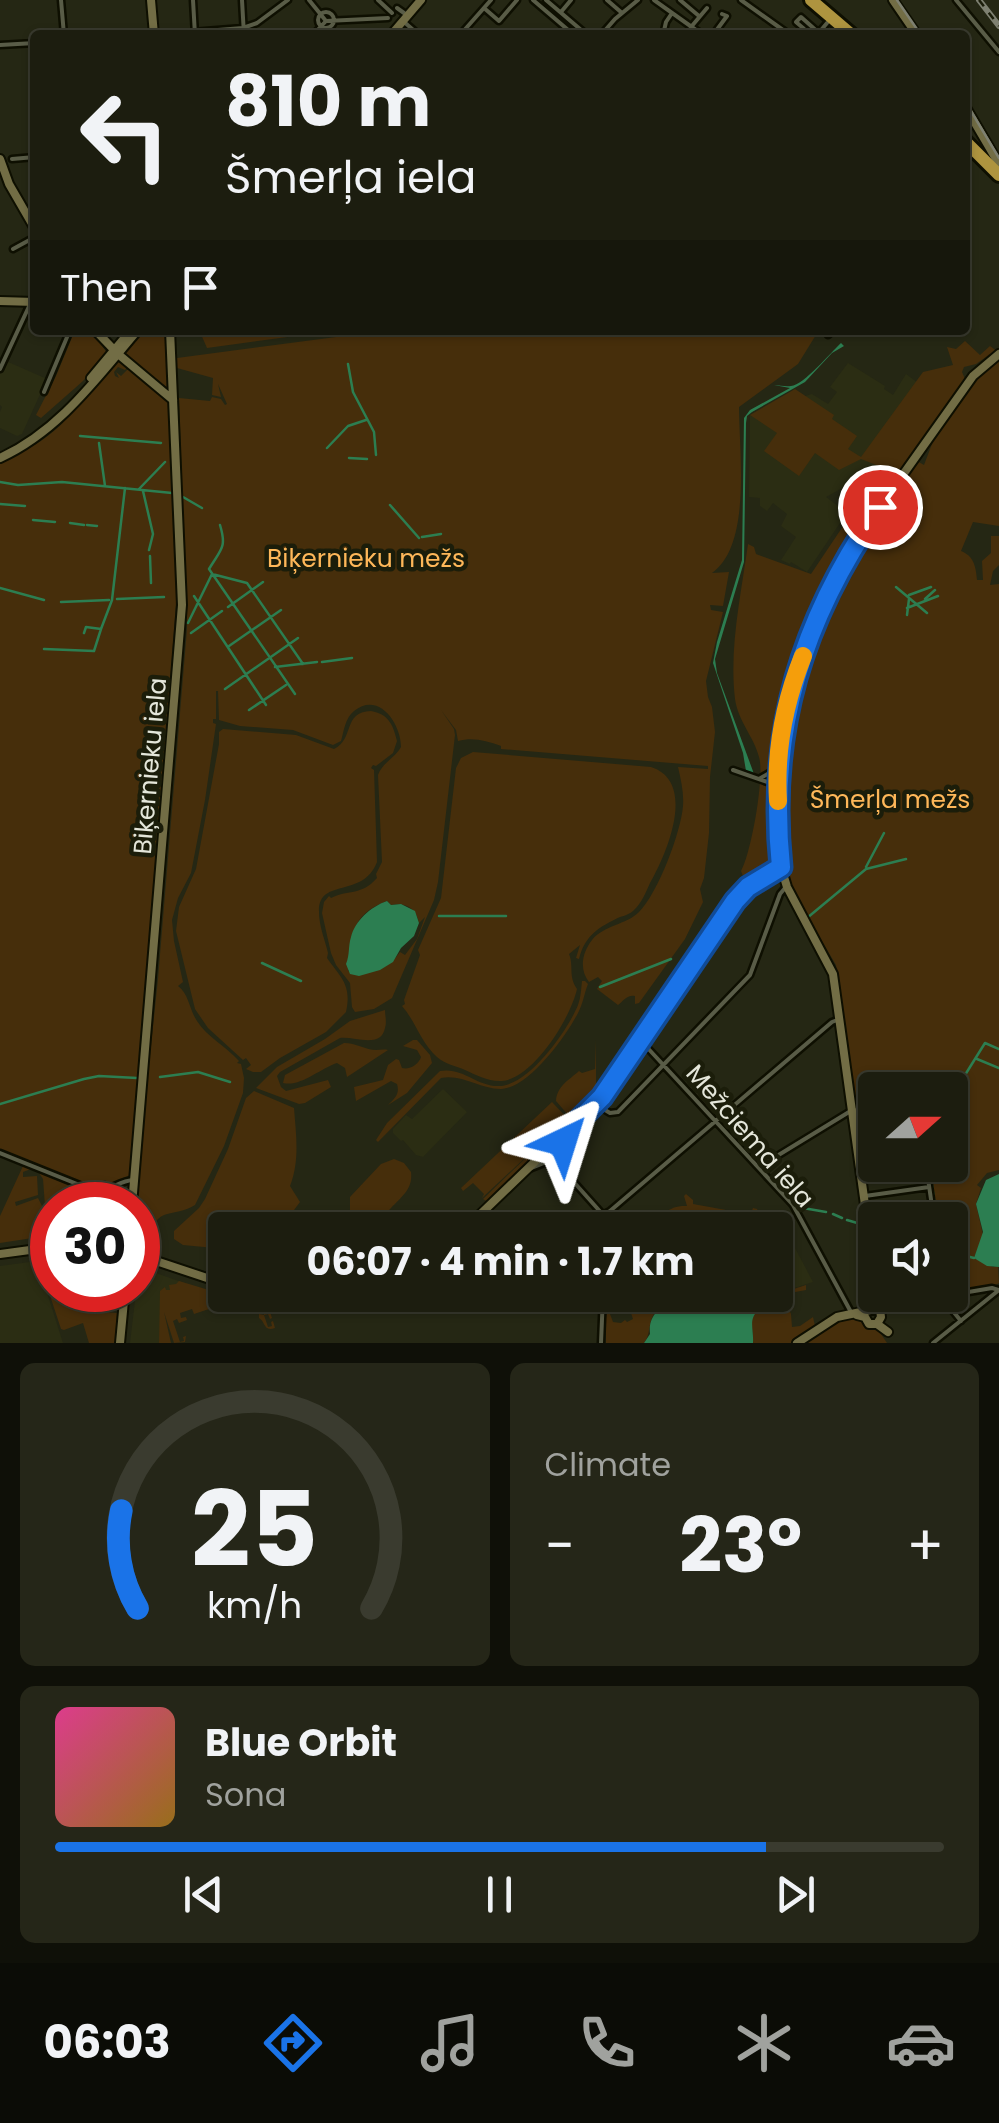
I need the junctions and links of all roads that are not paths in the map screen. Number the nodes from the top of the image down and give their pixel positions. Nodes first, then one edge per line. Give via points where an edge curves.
1 (61, 0) edge
2 (151, 0) edge
3 (193, 0) edge
4 (242, 0) edge
5 (288, 0) edge
6 (308, 0) edge
7 (378, 0) edge
8 (398, 0) edge
9 (418, 0) edge
10 (491, 0) edge
11 (517, 0) edge
12 (533, 0) edge
13 (546, 0) edge
14 (571, 0) edge
15 (607, 0) edge
16 (638, 0) edge
17 (654, 0) edge
18 (680, 0) edge
19 (741, 0) edge
20 (894, 0) edge
21 (956, 0) edge
22 (819, 4) edge
23 (484, 8) junction
24 (707, 8) dead end
25 (561, 13) junction
26 (622, 13) junction
27 (672, 13) junction
28 (321, 14) junction
29 (722, 14) dead end
30 (700, 16) junction
31 (330, 20) junction
32 (396, 21) edge
33 (828, 23) dead end
34 (321, 26) junction
35 (692, 27) junction
36 (244, 28) junction
37 (802, 28) joint
38 (64, 30) edge
39 (154, 30) edge
40 (195, 30) edge
41 (224, 30) edge
42 (317, 30) edge
43 (464, 30) edge
44 (568, 30) edge
45 (581, 30) edge
46 (606, 30) edge
47 (664, 30) edge
48 (690, 30) edge
49 (696, 30) edge
50 (716, 30) edge
51 (782, 30) edge
52 (804, 30) edge
53 (814, 30) edge
54 (822, 30) edge
55 (847, 30) edge
56 (914, 30) edge
57 (30, 43) edge
58 (0, 45) edge
59 (999, 52) edge
60 (970, 115) edge
61 (970, 142) edge
62 (989, 148) junction
63 (30, 157) edge
64 (0, 159) edge
65 (12, 159) dead end
66 (999, 164) edge
67 (999, 175) edge
68 (5, 186) edge
69 (30, 222) edge
70 (30, 240) edge
71 (13, 249) dead end
72 (0, 301) edge
73 (30, 302) edge
74 (30, 308) edge
75 (68, 335) edge
76 (100, 335) edge
77 (130, 335) edge
78 (170, 335) edge
79 (116, 352) junction
80 (999, 354) edge
81 (0, 370) edge
82 (44, 392) dead end
83 (173, 400) junction
84 (0, 456) edge
85 (778, 768) junction
86 (733, 770) dead end
87 (758, 779) junction
88 (777, 785) junction
89 (781, 867) junction
90 (786, 886) junction
91 (840, 1019) junction
92 (641, 1040) junction
93 (664, 1064) junction
94 (596, 1104) junction
95 (858, 1109) edge
96 (852, 1110) junction
97 (716, 1120) junction
98 (562, 1137) junction
99 (546, 1152) junction
100 (0, 1153) edge
101 (558, 1164) junction
102 (758, 1167) junction
103 (528, 1169) junction
104 (134, 1180) joint
105 (928, 1182) edge
106 (929, 1187) junction
107 (864, 1196) junction
108 (865, 1202) edge
109 (931, 1202) edge
110 (483, 1212) edge
111 (600, 1212) edge
112 (608, 1212) edge
113 (30, 1250) edge
114 (0, 1254) edge
115 (160, 1262) edge
116 (208, 1278) edge
117 (999, 1290) edge
118 (968, 1292) edge
119 (123, 1312) edge
120 (603, 1312) edge
121 (884, 1312) edge
122 (955, 1312) edge
123 (852, 1314) junction
124 (876, 1314) junction
125 (961, 1321) junction
126 (891, 1336) dead end
127 (120, 1343) edge
128 (601, 1343) edge
129 (797, 1343) edge
130 (933, 1343) edge

1 - 38 street
2 - 39 street
3 - 40 street
4 - 36 street
5 - 36 street
6 - 28 street
7 - 32 street
8 - 32 street
9 - 32 street
10 - 23 street
11 - 23 street via 500,21
12 - 44 street
13 - 25 street
14 - 25 street
15 - 26 street
16 - 26 street
17 - 27 street
18 - 30 street
19 - 51 street
20 - 56 street
21 - 59 street
22 - 55 highway
23 - 43 street
24 - 30 street
25 - 45 street
26 - 46 street
27 - 35 street
27 - 47 street
28 - 31 street
28 - 34 street
29 - 50 street
30 - 35 street
31 - 32 street
31 - 34 street
33 - 54 street
34 - 42 street
35 - 48 street
35 - 49 street
36 - 41 street
37 - 52 street
37 - 53 street via 800,17
57 - 58 street
60 - 62 street
61 - 62 highway
62 - 66 street
62 - 67 highway
63 - 65 street
64 - 68 street
68 - 69 street
70 - 71 street
72 - 73 street
74 - 81 street
75 - 82 street
76 - 79 street
77 - 79 street
78 - 83 street, Biķernieku iela
79 - 83 street
79 - 84 street via 58,421
80 - 85 street via 970,381 838,575 793,680
83 - 104 street, Biķernieku iela via 182,605
85 - 87 street
85 - 88 street
86 - 87 street
87 - 88 street
88 - 89 street
89 - 90 street
89 - 92 street via 735,901
90 - 91 street via 830,965
90 - 93 street via 750,975
91 - 96 street
91 - 97 street
92 - 93 street, Mežciema iela
92 - 94 street
93 - 94 street via 616,1113
93 - 97 street, Mežciema iela
94 - 98 street
95 - 96 street
96 - 102 street
96 - 107 street
97 - 102 street, Mežciema iela
97 - 112 street
98 - 99 street
98 - 101 street
99 - 101 street
99 - 103 street
100 - 104 street via 97,1192
101 - 103 street
101 - 111 street
102 - 123 street, Mežciema iela via 796,1208
103 - 110 street
105 - 106 street
106 - 107 street
106 - 109 street
107 - 108 street
113 - 114 street
115 - 116 street
117 - 118 street
117 - 125 street
119 - 127 street
120 - 128 street
121 - 124 street
122 - 125 street
123 - 124 street
123 - 129 street via 826,1322
124 - 126 street
125 - 130 street

